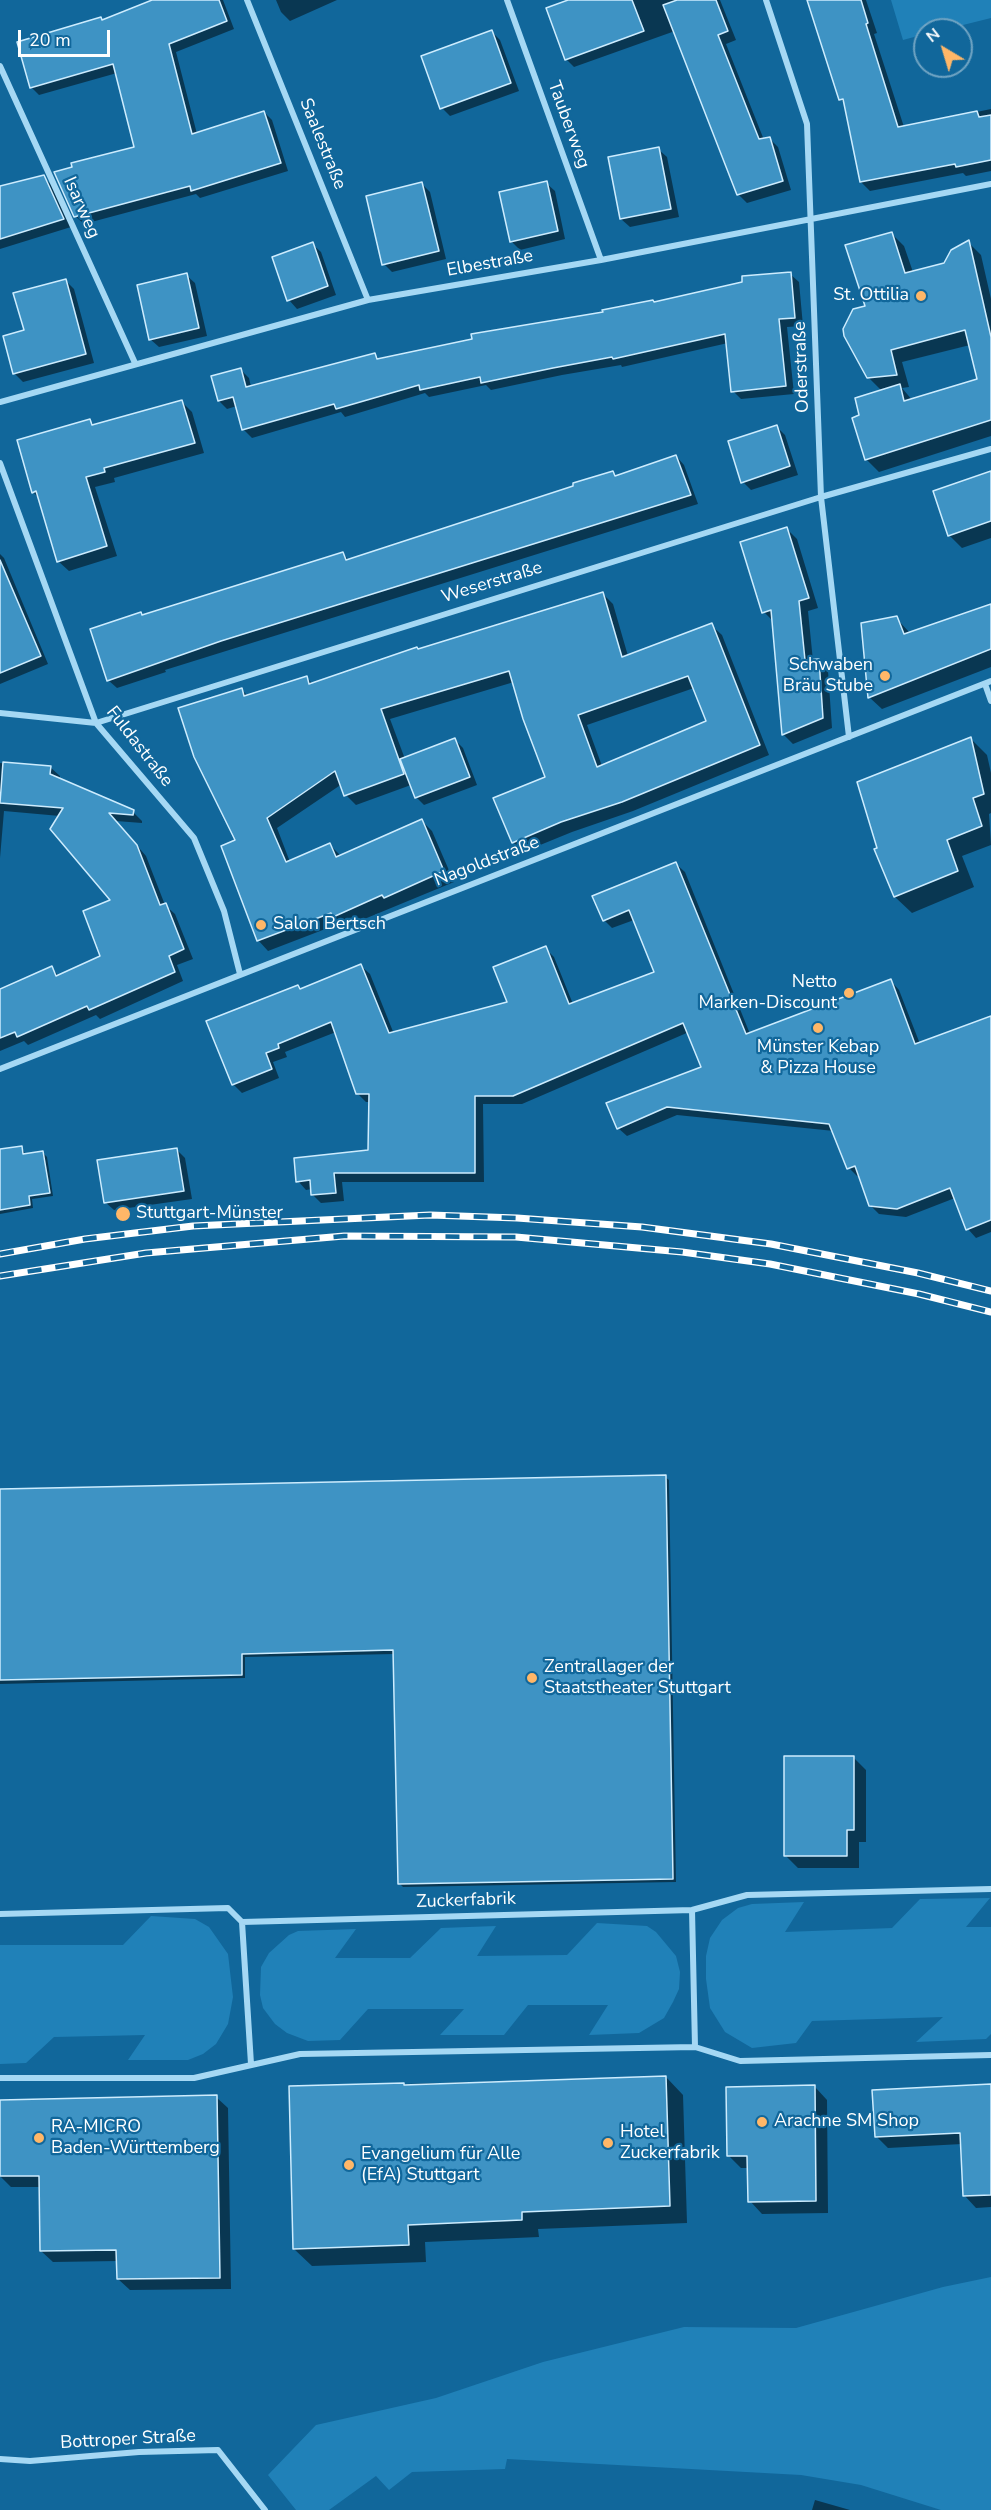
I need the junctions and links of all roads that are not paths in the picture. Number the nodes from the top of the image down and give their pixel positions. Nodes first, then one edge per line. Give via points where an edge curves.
1 (247, 0) edge
2 (507, 0) edge
3 (766, 0) edge
4 (0, 66) edge
5 (991, 184) edge
6 (812, 218) junction
7 (601, 260) junction
8 (368, 300) junction
9 (135, 363) junction
10 (0, 402) edge
11 (991, 449) edge
12 (0, 463) edge
13 (820, 497) junction
14 (988, 683) edge
15 (991, 701) edge
16 (0, 713) edge
17 (96, 723) junction
18 (849, 737) junction
19 (240, 974) junction
20 (0, 1069) edge
21 (991, 1889) edge
22 (692, 1910) junction
23 (0, 1914) edge
24 (242, 1923) junction
25 (695, 2047) junction
26 (991, 2055) edge
27 (251, 2064) junction
28 (0, 2078) edge
29 (0, 2459) edge
30 (265, 2510) edge

1 - 8 street, Saalestraße
2 - 7 street, Tauberweg
3 - 6 street, Oderstraße via 807,124
4 - 9 street, Isarweg
5 - 6 street, Elbestraße
6 - 7 street, Elbestraße
6 - 13 street, Oderstraße
7 - 8 street, Elbestraße
8 - 9 street, Elbestraße
9 - 10 street, Elbestraße
11 - 13 street, Weserstraße
12 - 17 street, Fuldastraße
13 - 17 street, Weserstraße
13 - 18 street, Oderstraße
14 - 15 street, Nagoldstraße
14 - 18 street, Nagoldstraße
16 - 17 street, Weserstraße
17 - 19 street, Fuldastraße via 194,838 224,911
18 - 19 street, Nagoldstraße
19 - 20 street, Nagoldstraße
21 - 22 street, Zuckerfabrik via 747,1895
22 - 24 street, Zuckerfabrik
22 - 25 street
23 - 24 street via 228,1908
24 - 27 street
25 - 26 street via 740,2061
25 - 27 street via 300,2054
27 - 28 street via 194,2078
29 - 30 street, Bottroper Straße via 30,2461 218,2450

